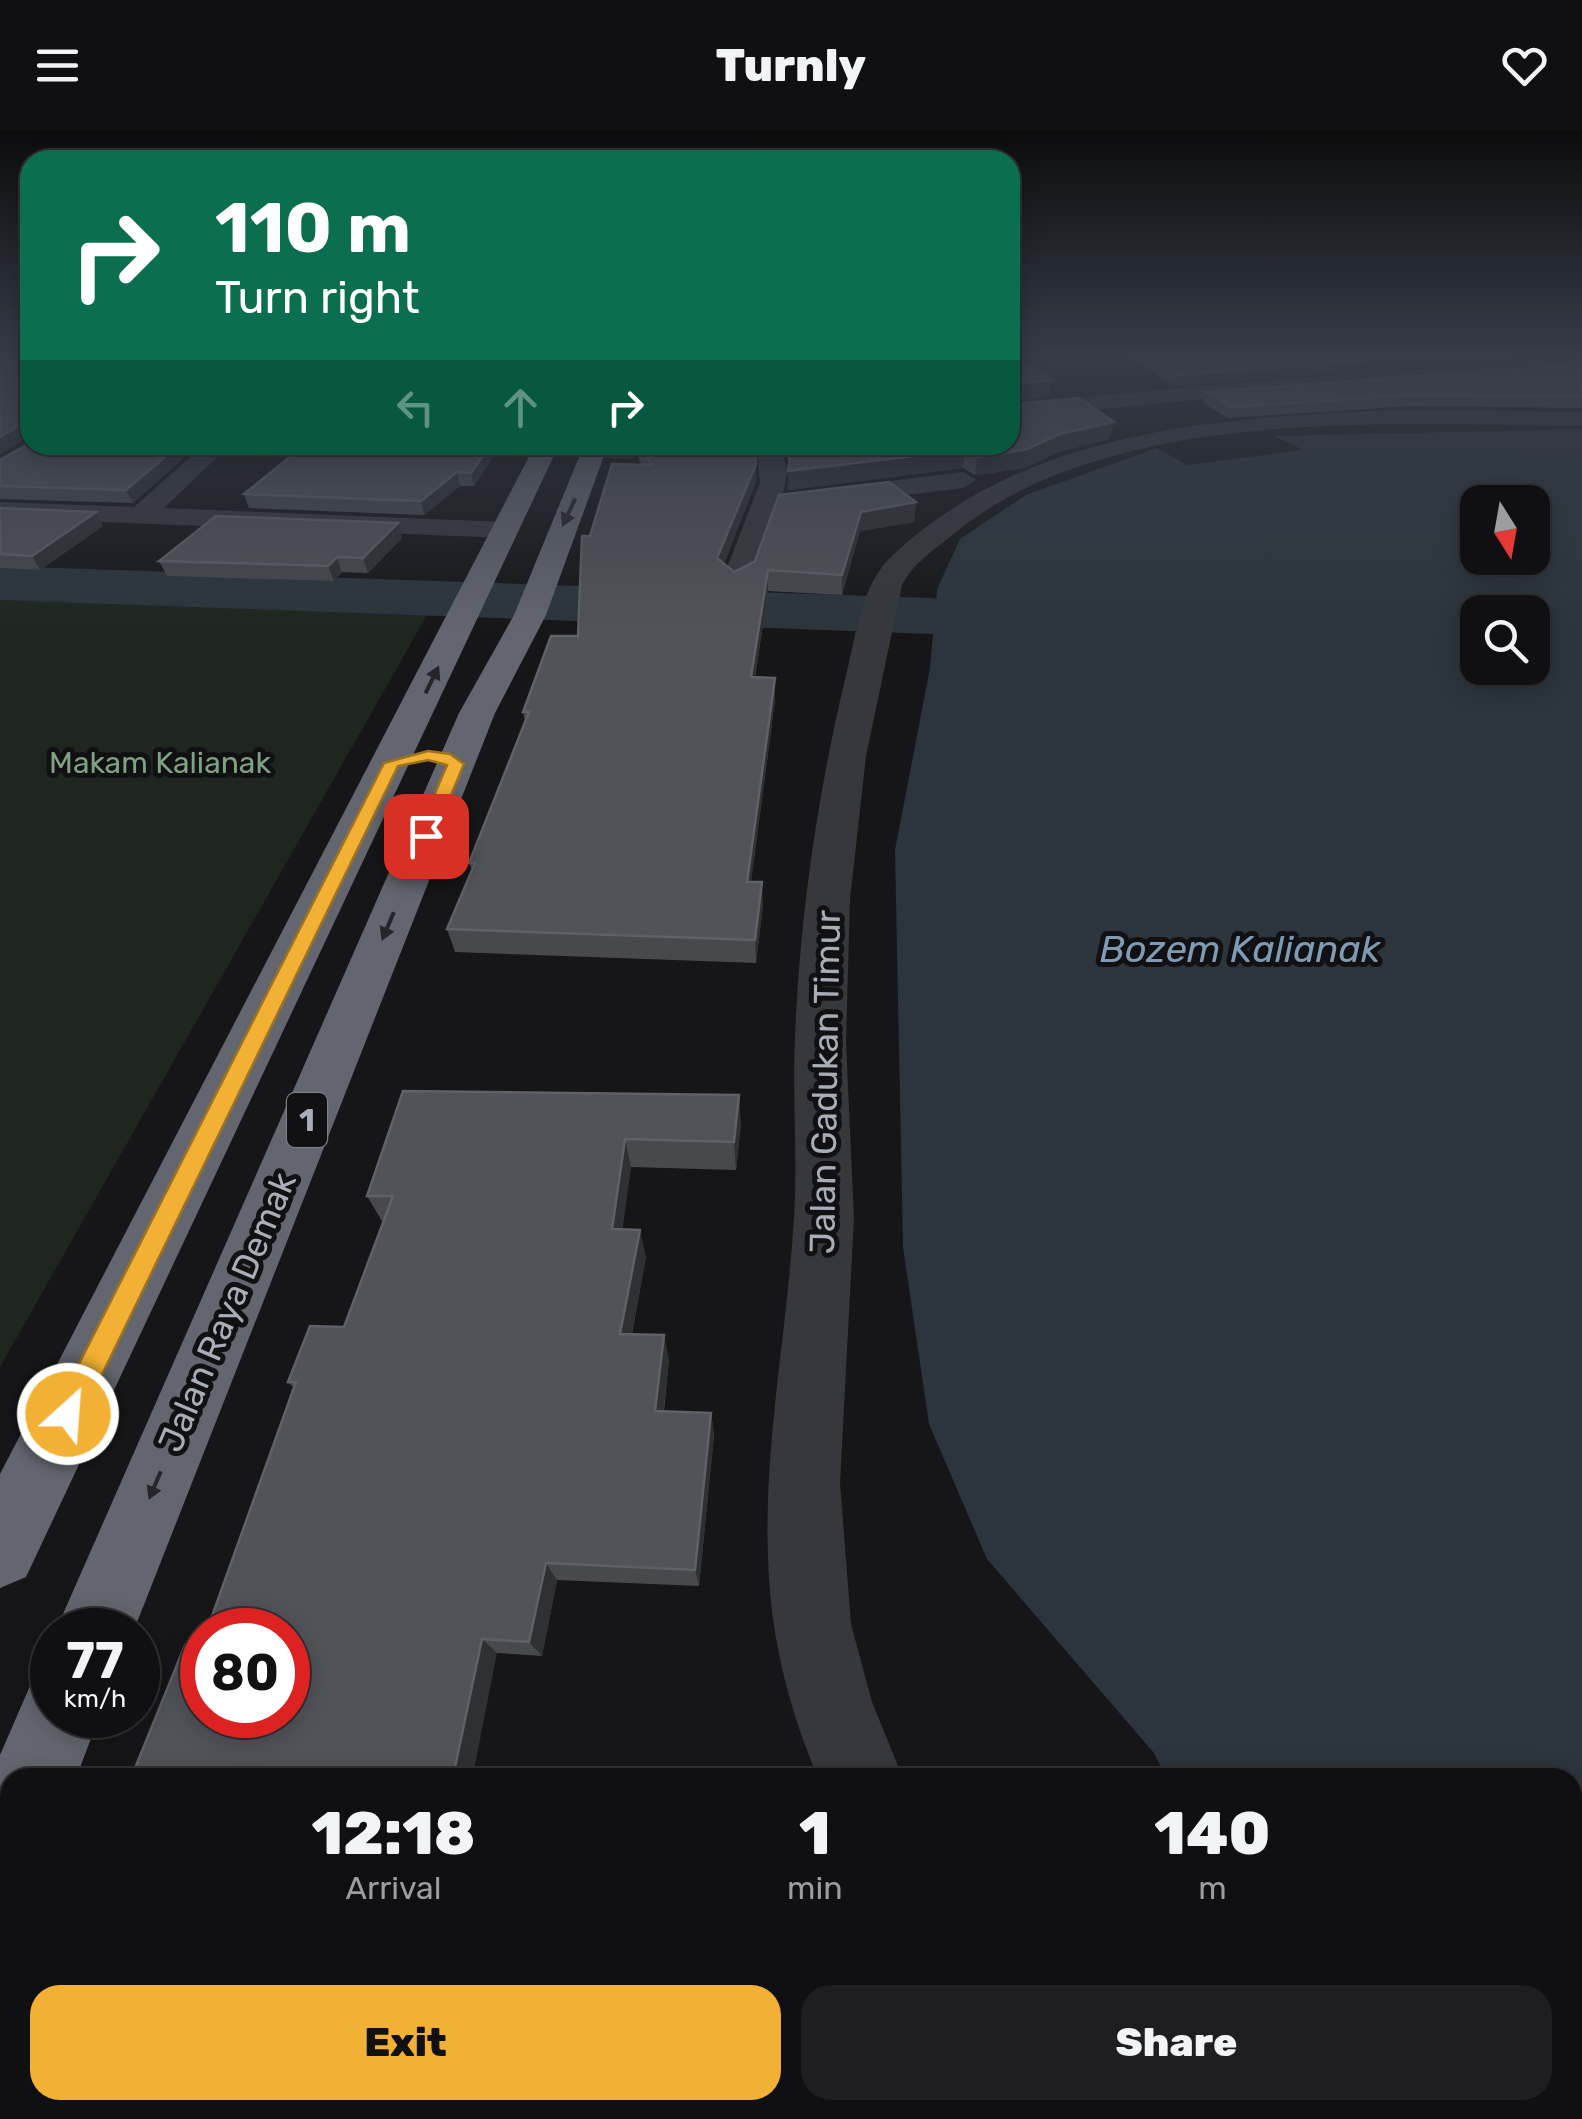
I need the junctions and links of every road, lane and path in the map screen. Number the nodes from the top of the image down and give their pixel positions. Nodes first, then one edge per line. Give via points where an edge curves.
1 (1126, 446) edge
2 (207, 455) edge
3 (541, 455) edge
4 (593, 455) edge
5 (772, 455) edge
6 (963, 480) edge
7 (770, 504) junction
8 (0, 510) edge
9 (140, 516) junction
10 (506, 530) junction
11 (736, 580) edge
12 (399, 748) junction
13 (462, 748) junction
14 (0, 1552) edge
15 (104, 1608) edge
16 (51, 1738) edge
17 (38, 1768) edge
18 (857, 1768) edge

1 - 18 street, Jalan Gadukan Timur via 1006,486 936,530 897,566 850,730 828,898 820,1042 824,1213 804,1504 818,1662
2 - 9 street
3 - 10 highway
4 -> 13 highway, Jalan Raya Demak / 1 via 537,598
5 - 7 street
6 - 7 street
7 - 11 street via 750,535
8 - 9 street
9 - 10 street
12 -> 10 highway
12 - 13 highway via 428,756
12 - 14 highway
13 -> 15 highway, Jalan Raya Demak / 1
16 - 17 highway

